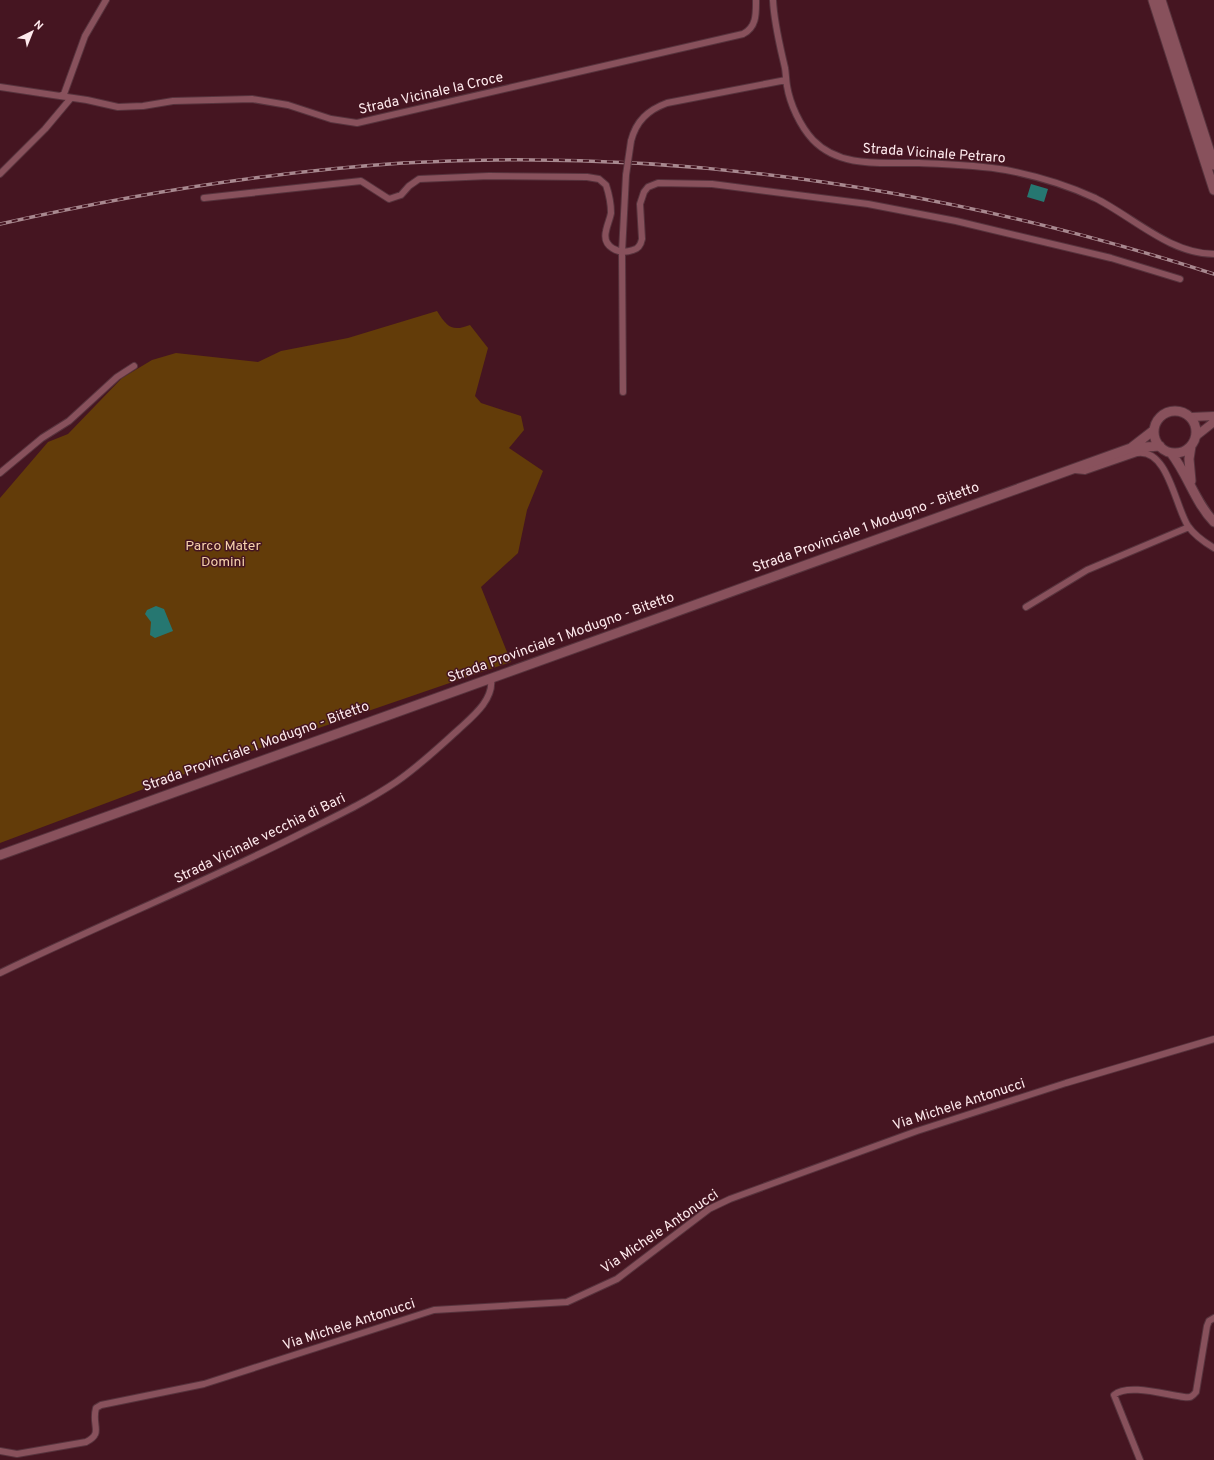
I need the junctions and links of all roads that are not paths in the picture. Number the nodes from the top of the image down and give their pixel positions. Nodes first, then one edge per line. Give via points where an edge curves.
1 (106, 0) edge
2 (756, 0) edge
3 (773, 0) edge
4 (1153, 0) edge
5 (1161, 0) edge
6 (786, 80) junction
7 (0, 87) edge
8 (60, 96) junction
9 (71, 98) junction
10 (1214, 165) edge
11 (0, 174) edge
12 (1214, 190) edge
13 (204, 198) dead end
14 (622, 252) junction
15 (1213, 254) edge
16 (1180, 279) dead end
17 (134, 366) dead end
18 (623, 392) dead end
19 (1214, 416) edge
20 (1191, 417) junction
21 (1214, 422) edge
22 (1154, 430) junction
23 (1196, 436) junction
24 (1160, 446) junction
25 (1191, 446) junction
26 (1131, 448) junction
27 (1171, 453) junction
28 (1071, 469) junction
29 (0, 473) edge
30 (1191, 484) junction
31 (1214, 522) edge
32 (1189, 527) junction
33 (1214, 548) edge
34 (1026, 607) dead end
35 (491, 679) junction
36 (0, 855) edge
37 (0, 973) edge
38 (1214, 1039) edge
39 (1214, 1318) edge
40 (0, 1451) edge
41 (1140, 1460) edge

1 - 8 street via 85,36 64,94
2 - 9 street, Strada Vicinale la Croce via 754,22 743,34 357,123 252,98 173,101 118,107
3 - 6 street, Strada Vicinale Petraro
4 - 12 main road
5 - 10 main road
6 - 14 street, bridge via 667,103 653,108 643,117 634,129 631,141 626,175
6 - 15 street, Strada Vicinale Petraro via 791,102 802,124 813,140 838,156 875,164 1005,169 1040,178 1068,186 1096,199 1182,248
7 - 8 street, Strada Vicinale la Croce
8 - 9 street, Strada Vicinale la Croce
9 - 11 street
13 - 14 street via 362,181 390,199 401,195 419,179 489,176 599,178 606,185 610,200 610,216 605,232 608,244 614,250
14 - 16 street via 633,250 641,244 640,204 648,187 658,183 712,184 868,204 956,221 1111,258
14 - 18 street
17 - 29 street via 117,377 69,420 42,438
19 - 20 street
20 - 22 main road via 1180,411 1167,412 1157,421
20 - 23 main road
21 - 23 street
22 - 24 main road via 1155,439
22 - 26 main road
23 - 25 main road
24 - 26 main road
24 - 27 main road
25 - 27 main road via 1181,452
25 - 30 main road
26 - 28 main road, Strada Provinciale 1 Modugno - Bitetto
27 - 30 main road
28 - 32 street via 1084,471 1137,453 1145,452 1152,455 1163,466
28 - 35 main road, Strada Provinciale 1 Modugno - Bitetto
30 - 31 main road via 1205,513
32 - 33 street via 1201,541
32 - 34 street via 1087,570
35 - 36 main road, Strada Provinciale 1 Modugno - Bitetto
35 - 37 street, Strada Vicinale vecchia di Bari via 490,692 481,707 434,752 390,786 251,858
38 - 40 street, Via Michele Antonucci via 917,1131 730,1199 710,1209 617,1279 567,1302 434,1310 204,1384 101,1405 96,1408 93,1418 96,1432 94,1438 86,1442 17,1454
39 - 41 street via 1207,1326 1196,1392 1193,1395 1184,1397 1129,1389 1114,1395

